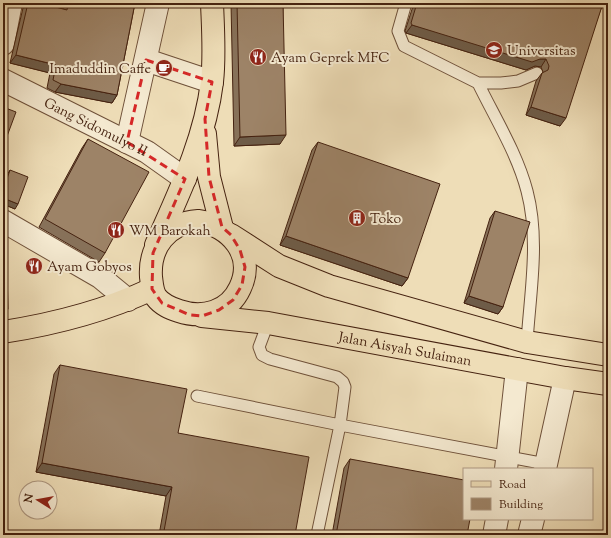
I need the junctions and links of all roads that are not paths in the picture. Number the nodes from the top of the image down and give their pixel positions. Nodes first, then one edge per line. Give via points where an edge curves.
1 (11, 3) edge
2 (158, 3) edge
3 (212, 3) edge
4 (406, 3) edge
5 (3, 44) edge
6 (146, 60) junction
7 (537, 73) edge
8 (3, 80) edge
9 (212, 82) junction
10 (478, 83) junction
11 (205, 119) junction
12 (128, 142) junction
13 (185, 179) junction
14 (3, 221) edge
15 (227, 232) junction
16 (156, 245) junction
17 (152, 289) junction
18 (128, 300) junction
19 (202, 316) junction
20 (268, 323) junction
21 (3, 332) edge
22 (527, 342) junction
23 (608, 355) edge
24 (517, 369) junction
25 (565, 378) junction
26 (608, 384) edge
27 (197, 396) dead end
28 (340, 426) junction
29 (507, 463) edge
30 (546, 466) edge
31 (497, 520) edge
32 (533, 520) edge
33 (317, 535) edge
34 (494, 535) edge
35 (529, 535) edge

1 - 5 street
2 - 6 street
3 - 9 main road
4 - 10 lane via 398,31 404,46
6 - 9 street
6 - 12 street
7 - 10 lane via 518,81
8 - 12 street, Gang Sidomulyo II
9 - 11 main road
10 - 22 lane via 527,190 533,253
11 - 13 main road
11 - 15 main road via 209,177
12 - 13 street, Gang Sidomulyo II
13 - 16 main road
14 - 18 street via 100,277
15 - 16 main road via 205,222 184,223 171,229
15 - 19 main road via 244,258 242,284 233,300 219,310
15 - 22 main road via 261,256 329,286
16 - 17 main road via 151,263
17 - 18 main road
17 - 19 main road via 168,307 190,315
18 - 21 main road via 67,320
19 - 20 main road, Jalan Aisyah Sulaiman
20 - 24 main road, Jalan Aisyah Sulaiman
20 - 28 lane via 259,347 262,355 337,377 343,382 345,393
22 - 23 main road
24 - 25 main road, Jalan Aisyah Sulaiman
24 - 29 street
25 - 26 main road, Jalan Aisyah Sulaiman
25 - 30 street
27 - 28 lane
28 - 29 lane
28 - 33 lane
29 - 30 lane
31 - 34 street
32 - 35 street

